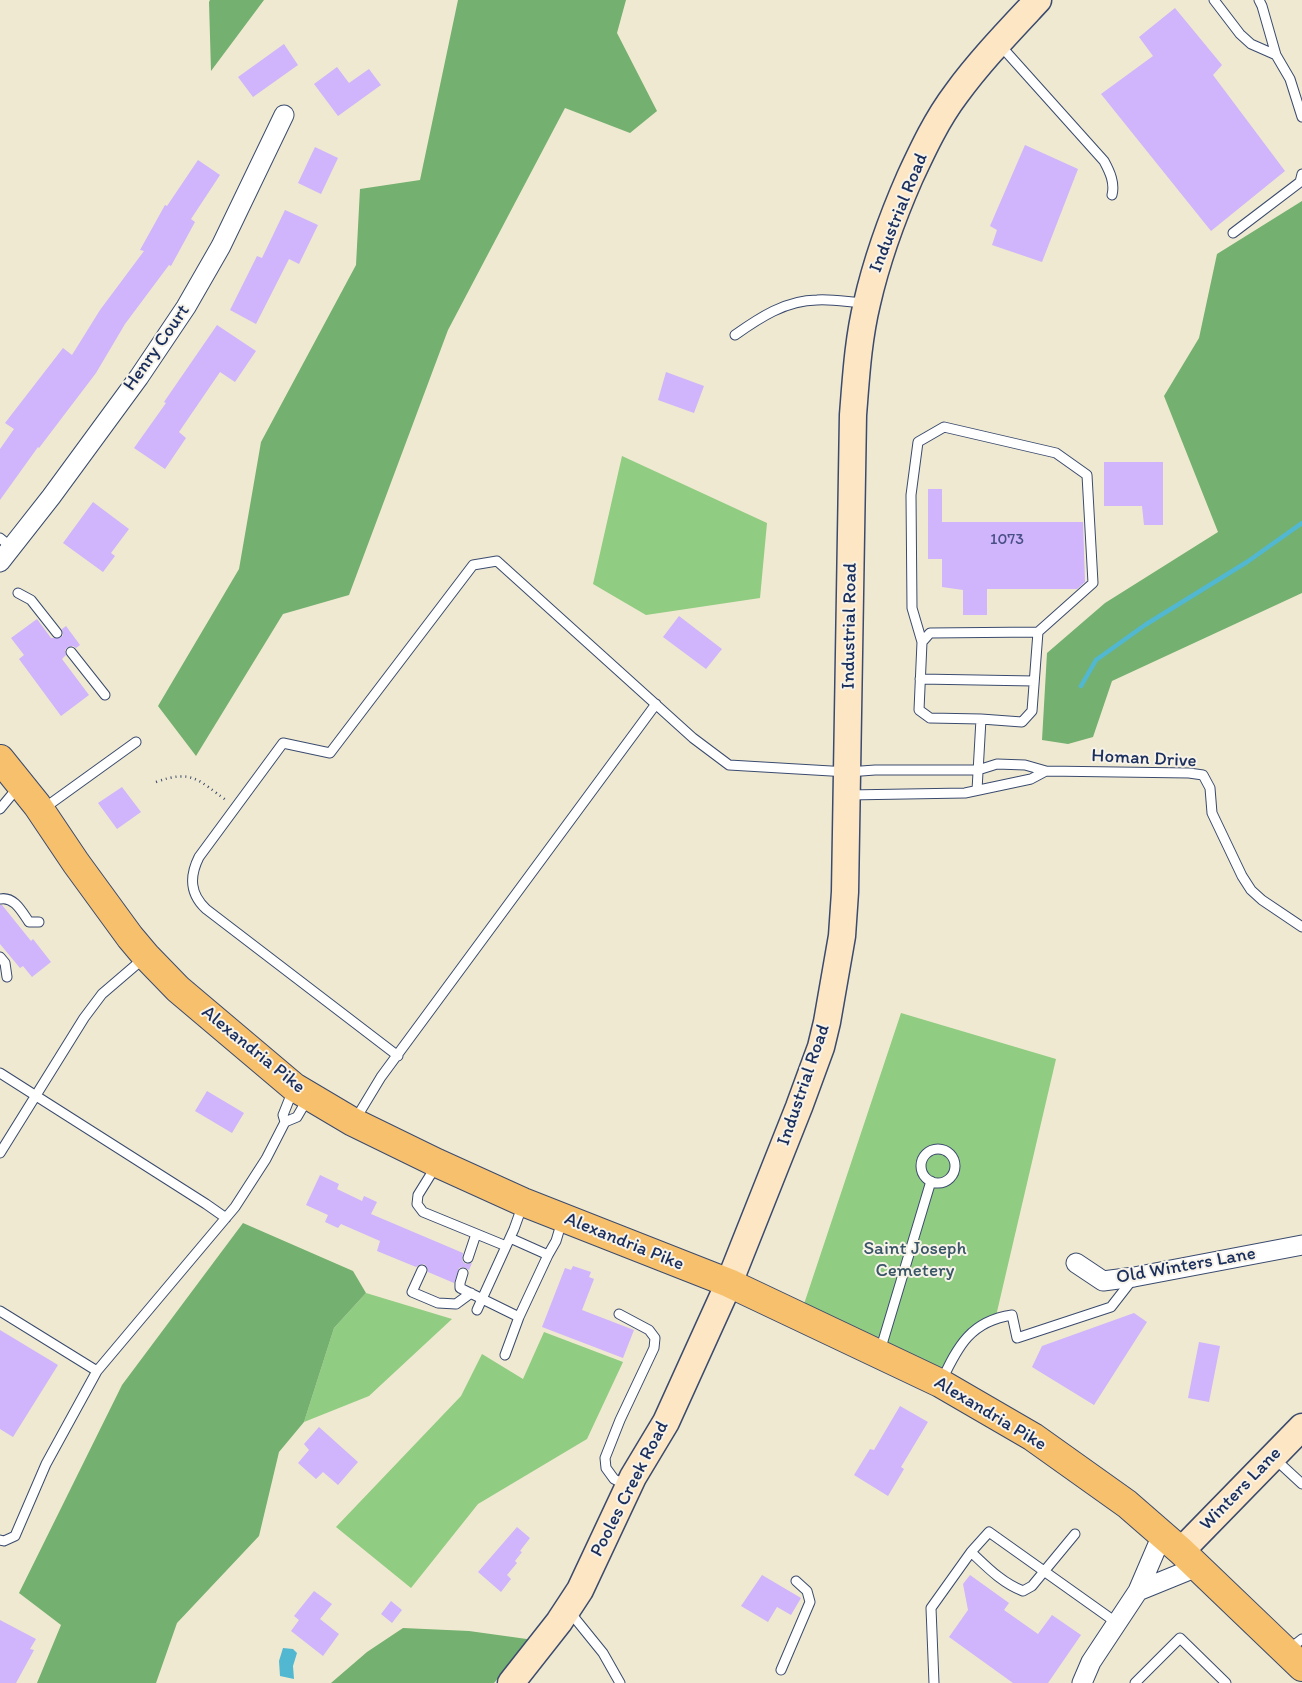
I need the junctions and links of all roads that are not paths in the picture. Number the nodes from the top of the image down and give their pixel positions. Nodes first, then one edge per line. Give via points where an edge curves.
1 (1038, 0) edge
2 (1214, 0) edge
3 (1259, 0) edge
4 (999, 43) junction
5 (1276, 55) junction
6 (284, 115) dead end
7 (1302, 117) edge
8 (1302, 174) edge
9 (1112, 195) dead end
10 (1233, 233) dead end
11 (867, 303) junction
12 (735, 335) dead end
13 (6, 543) edge
14 (0, 562) edge
15 (18, 593) dead end
16 (1038, 632) junction
17 (57, 633) dead end
18 (922, 642) junction
19 (71, 652) dead end
20 (920, 679) junction
21 (1034, 681) junction
22 (104, 695) dead end
23 (656, 704) junction
24 (981, 719) junction
25 (136, 742) dead end
26 (0, 759) edge
27 (978, 770) junction
28 (1046, 771) junction
29 (20, 784) junction
30 (848, 784) junction
31 (977, 790) junction
32 (0, 809) edge
33 (41, 811) junction
34 (0, 899) edge
35 (39, 922) dead end
36 (1302, 927) edge
37 (146, 956) junction
38 (0, 957) edge
39 (7, 977) dead end
40 (398, 1056) junction
41 (0, 1074) edge
42 (302, 1092) junction
43 (36, 1096) junction
44 (285, 1122) junction
45 (353, 1122) junction
46 (0, 1153) edge
47 (438, 1163) junction
48 (931, 1181) dead end
49 (523, 1202) junction
50 (226, 1218) junction
51 (564, 1218) junction
52 (476, 1234) junction
53 (508, 1242) junction
54 (1302, 1245) edge
55 (548, 1256) junction
56 (468, 1258) dead end
57 (1076, 1263) dead end
58 (422, 1270) dead end
59 (463, 1273) dead end
60 (1134, 1277) junction
61 (729, 1283) junction
62 (471, 1293) junction
63 (482, 1299) junction
64 (478, 1310) dead end
65 (0, 1312) edge
66 (619, 1314) dead end
67 (519, 1317) junction
68 (879, 1354) junction
69 (505, 1355) dead end
70 (98, 1371) junction
71 (940, 1383) junction
72 (1302, 1427) edge
73 (1272, 1457) junction
74 (1302, 1484) edge
75 (628, 1487) junction
76 (1075, 1534) dead end
77 (0, 1540) edge
78 (1180, 1551) junction
79 (971, 1552) junction
80 (1045, 1572) junction
81 (796, 1581) dead end
82 (1138, 1591) junction
83 (568, 1609) junction
84 (1117, 1624) junction
85 (1297, 1653) edge
86 (781, 1670) dead end
87 (1084, 1682) edge
88 (511, 1683) edge
89 (620, 1683) edge
90 (934, 1683) edge
91 (1135, 1683) edge
92 (1226, 1683) edge

1 - 4 main road, Industrial Road
2 - 5 lane via 1251,44
3 - 5 lane
4 - 9 lane via 1104,161 1112,179
4 - 11 main road, Industrial Road via 956,94 917,162 886,234
5 - 7 lane via 1290,79
6 - 13 street, Henry Court via 221,246 186,307 51,497
8 - 10 lane via 1300,182
11 - 12 lane via 815,300 793,304 762,316
11 - 30 main road, Industrial Road via 857,362 853,415
13 - 14 street, Henry Court
15 - 17 lane via 31,600
16 - 18 lane via 930,633
16 - 18 lane via 1093,583 1087,475 1056,453 944,427 918,442 911,495 912,608
16 - 21 lane
18 - 20 lane
19 - 22 lane
20 - 21 lane
20 - 24 lane via 919,710 930,718
21 - 24 lane via 1032,711 1022,722
23 - 30 lane via 729,765
23 - 40 lane
23 - 40 lane via 497,561 473,565 330,753 283,743 195,864 192,884 197,900
24 - 27 lane
25 - 33 lane
26 - 29 highway, Alexandria Pike
27 - 28 lane, Homan Drive via 997,764 1025,765
27 - 30 lane, Homan Drive via 875,770
27 - 31 lane
28 - 31 lane, Homan Drive via 1031,779
28 - 36 lane, Homan Drive via 1203,775 1210,788 1212,813 1251,890
29 - 32 lane
29 - 33 highway, Alexandria Pike
30 - 31 lane, Homan Drive via 964,793
30 - 61 main road, Industrial Road via 842,936 827,1022 812,1074
33 - 37 highway, Alexandria Pike
34 - 35 lane via 14,902 29,922
37 - 42 highway, Alexandria Pike via 178,989
37 - 43 lane via 102,994
38 - 39 lane via 5,962
40 - 45 lane
41 - 43 lane
42 - 44 lane via 283,1115
42 - 44 lane via 297,1117
42 - 45 highway, Alexandria Pike
43 - 46 lane
43 - 50 lane
44 - 50 lane via 246,1192
45 - 47 highway, Alexandria Pike
47 - 49 highway, Alexandria Pike
47 - 52 lane via 418,1195 417,1204 423,1212
48 - 68 lane
49 - 51 highway, Alexandria Pike
49 - 53 lane
50 - 70 lane
51 - 55 lane
51 - 61 highway, Alexandria Pike
52 - 53 lane
52 - 56 lane
53 - 55 lane
53 - 63 lane
54 - 60 street, Old Winters Lane
55 - 67 lane
57 - 60 street, Old Winters Lane via 1103,1281
58 - 62 lane via 412,1292 438,1303 456,1304
59 - 62 lane via 460,1288
60 - 71 lane via 1111,1307 1017,1338 1012,1315 977,1328 956,1350
61 - 68 highway, Alexandria Pike
61 - 75 main road, Pooles Creek Road via 666,1422
62 - 63 lane
63 - 64 lane
63 - 67 lane
65 - 70 lane
66 - 75 lane via 649,1330 655,1338 654,1348 605,1458 606,1468
67 - 69 lane
68 - 71 highway, Alexandria Pike
70 - 77 lane via 46,1464 15,1536
71 - 78 highway, Alexandria Pike via 1033,1437 1127,1504
72 - 73 main road, Winters Lane
73 - 74 lane
73 - 78 main road, Winters Lane
75 - 83 main road, Pooles Creek Road
76 - 80 lane
78 - 82 street
78 - 82 street
78 - 85 highway, Alexandria Pike
79 - 80 lane via 995,1575 1023,1591
79 - 80 lane via 989,1532
79 - 90 lane via 931,1608
80 - 84 lane
81 - 86 lane via 807,1591 810,1602
82 - 84 street
83 - 88 main road, Pooles Creek Road
83 - 89 lane via 603,1653
84 - 87 street via 1092,1662
91 - 92 lane via 1180,1638

